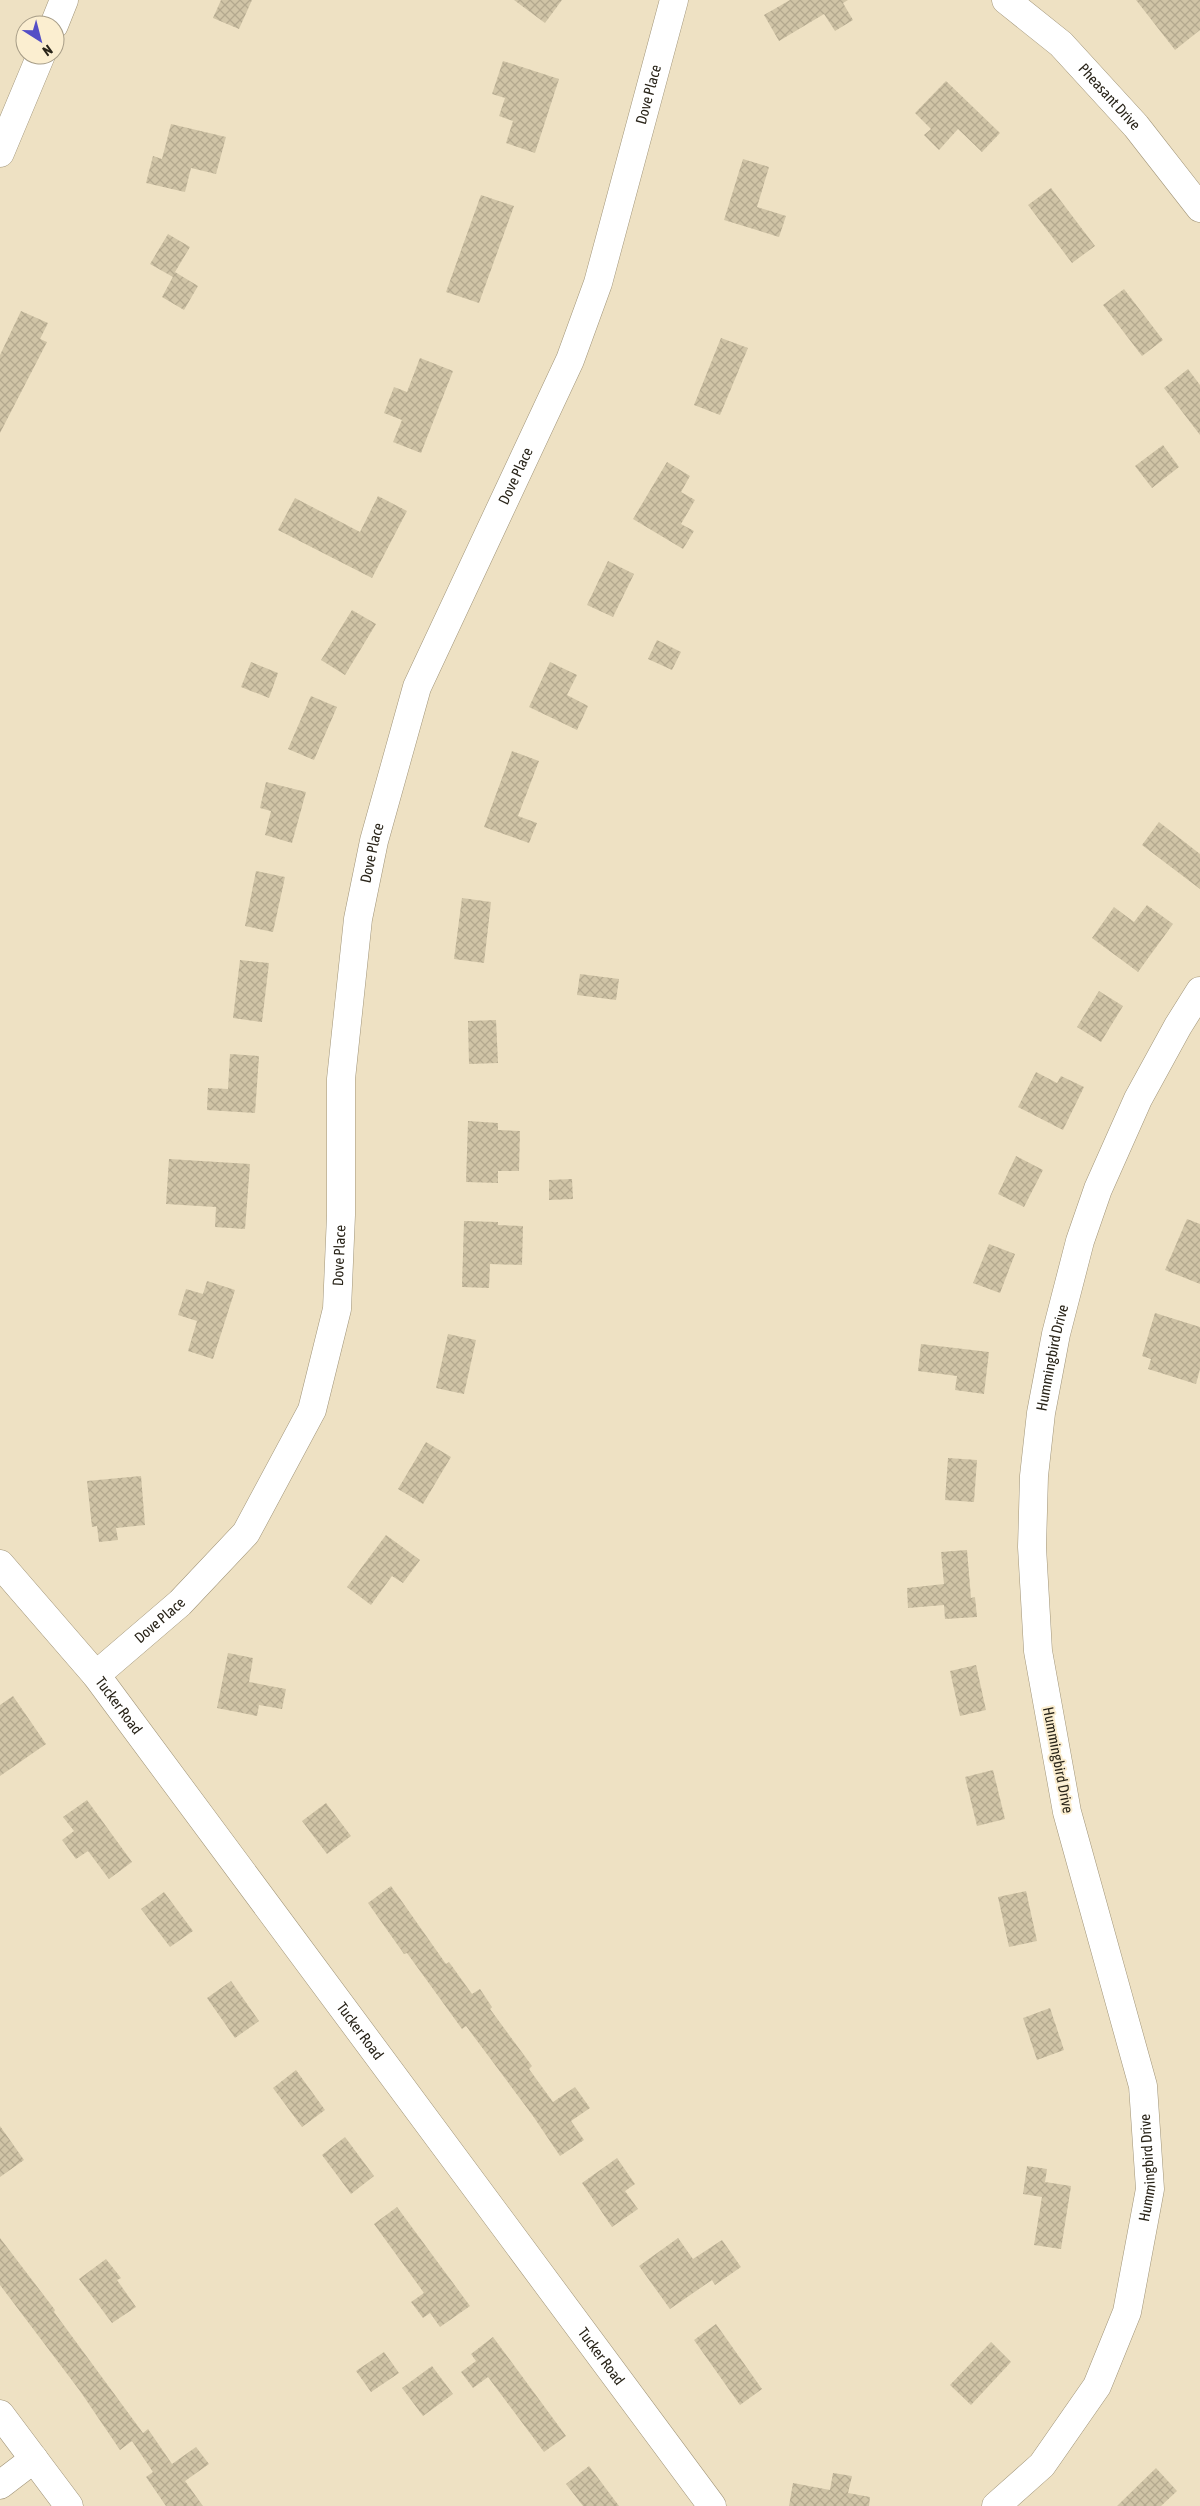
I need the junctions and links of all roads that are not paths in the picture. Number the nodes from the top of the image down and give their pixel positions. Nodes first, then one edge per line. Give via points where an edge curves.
1 (64, 0) edge
2 (674, 0) edge
3 (1006, 0) edge
4 (58, 15) edge
5 (37, 65) edge
6 (0, 153) edge
7 (1200, 208) edge
8 (1200, 991) edge
9 (0, 1564) edge
10 (96, 1675) junction
11 (0, 2414) edge
12 (34, 2459) junction
13 (0, 2485) edge
14 (70, 2506) edge
15 (712, 2506) edge
16 (996, 2506) edge

1 - 4 street
2 - 10 street, Dove Place via 598,283 570,360 418,687 374,842 358,919 341,1079 337,1309 312,1410 246,1533 180,1604
3 - 7 street, Pheasant Drive via 1061,44 1136,126
5 - 6 street
8 - 16 street, Hummingbird Drive via 1138,1099 1098,1189 1080,1241 1056,1334 1041,1413 1034,1476 1032,1547 1038,1651 1067,1812 1143,2086 1150,2189 1127,2312 1097,2386 1042,2465
9 - 10 street, Tucker Road
10 - 15 street, Tucker Road
11 - 12 street
12 - 13 street
12 - 14 street

